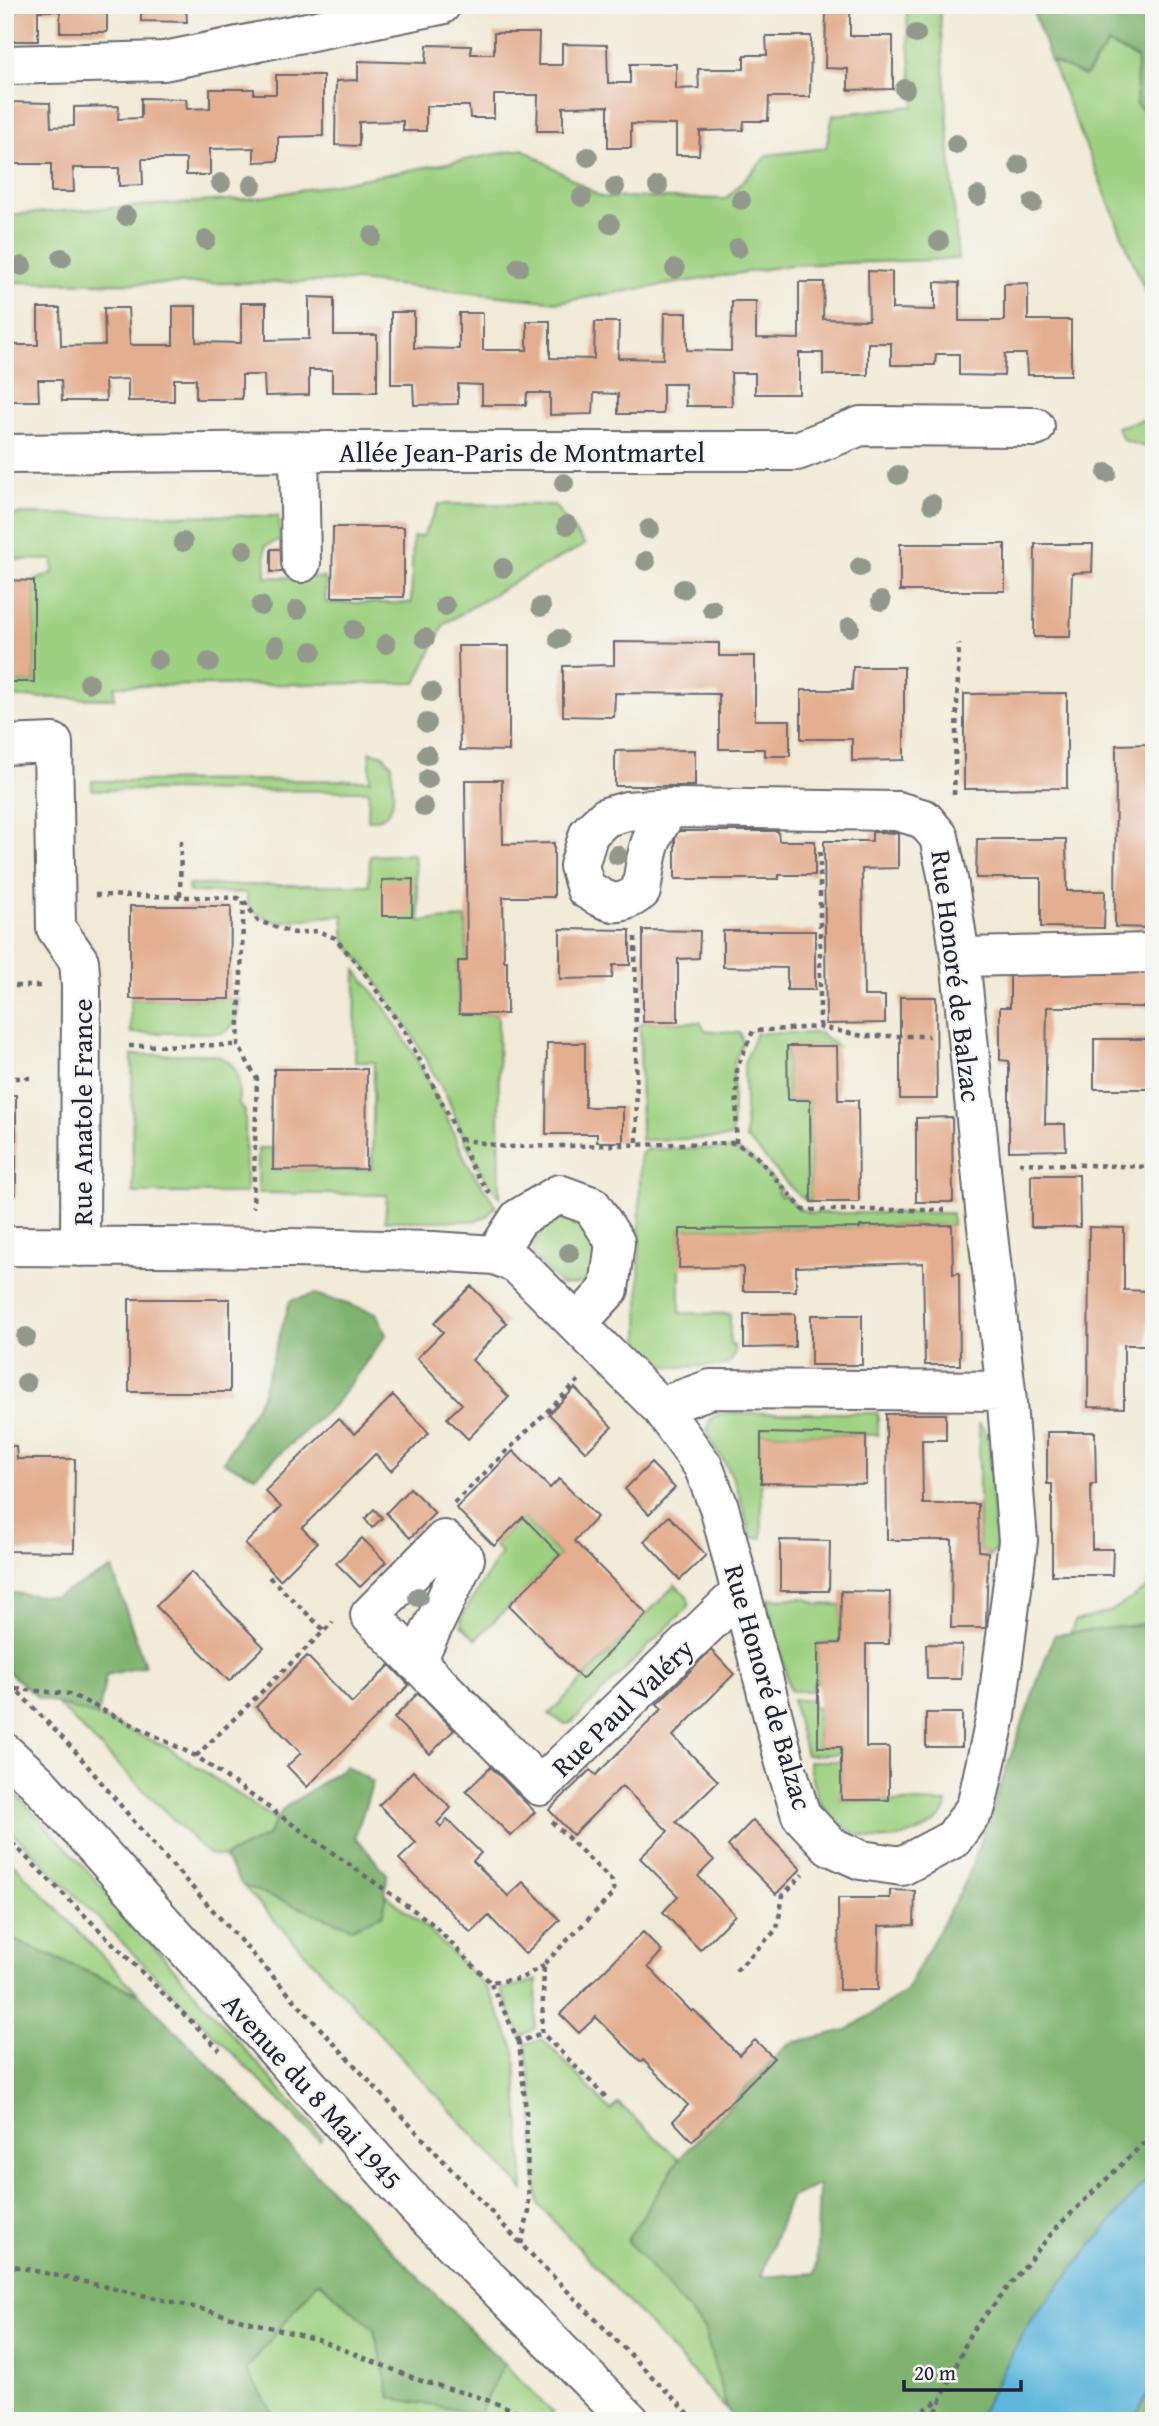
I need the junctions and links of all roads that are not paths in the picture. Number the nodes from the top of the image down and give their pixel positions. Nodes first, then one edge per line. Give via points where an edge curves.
1 (441, 5) edge
2 (5, 65) edge
3 (1035, 427) dead end
4 (299, 451) junction
5 (5, 454) edge
6 (301, 563) dead end
7 (5, 744) edge
8 (670, 808) junction
9 (1154, 953) edge
10 (960, 957) junction
11 (5, 1246) edge
12 (80, 1247) junction
13 (495, 1255) junction
14 (577, 1324) junction
15 (1006, 1391) junction
16 (660, 1406) junction
17 (740, 1593) junction
18 (416, 1662) dead end
19 (5, 1753) edge
20 (629, 2421) edge

1 - 2 street via 164,61
3 - 4 street, Allée Jean-Paris de Montmartel via 861,426 797,451
4 - 5 street, Allée Jean-Paris de Montmartel
4 - 6 street
7 - 12 street, Rue Anatole France via 53,743 56,928 79,961 81,986
8 - 8 street, Rue Honoré de Balzac via 606,817 589,833 579,866 586,889 609,902 628,901 641,891 654,830
8 - 10 street, Rue Honoré de Balzac via 897,811 924,819 939,837
9 - 10 street
10 - 15 street, Rue Honoré de Balzac
11 - 12 street
12 - 13 street, Rue Anatole France
13 - 14 street, Rue Honoré de Balzac via 517,1264
13 - 14 street via 519,1218 559,1195 592,1206 615,1242 609,1289
14 - 16 street, Rue Honoré de Balzac
15 - 16 street via 711,1389
15 - 17 street, Rue Honoré de Balzac via 1018,1541 996,1716 976,1807 953,1839 902,1866 861,1860 830,1846 801,1815
16 - 17 street, Rue Honoré de Balzac via 703,1466 719,1507
17 - 18 street, Rue Paul Valéry via 540,1786
19 - 20 street, Avenue du 8 Mai 1945 via 37,1782 418,2208

